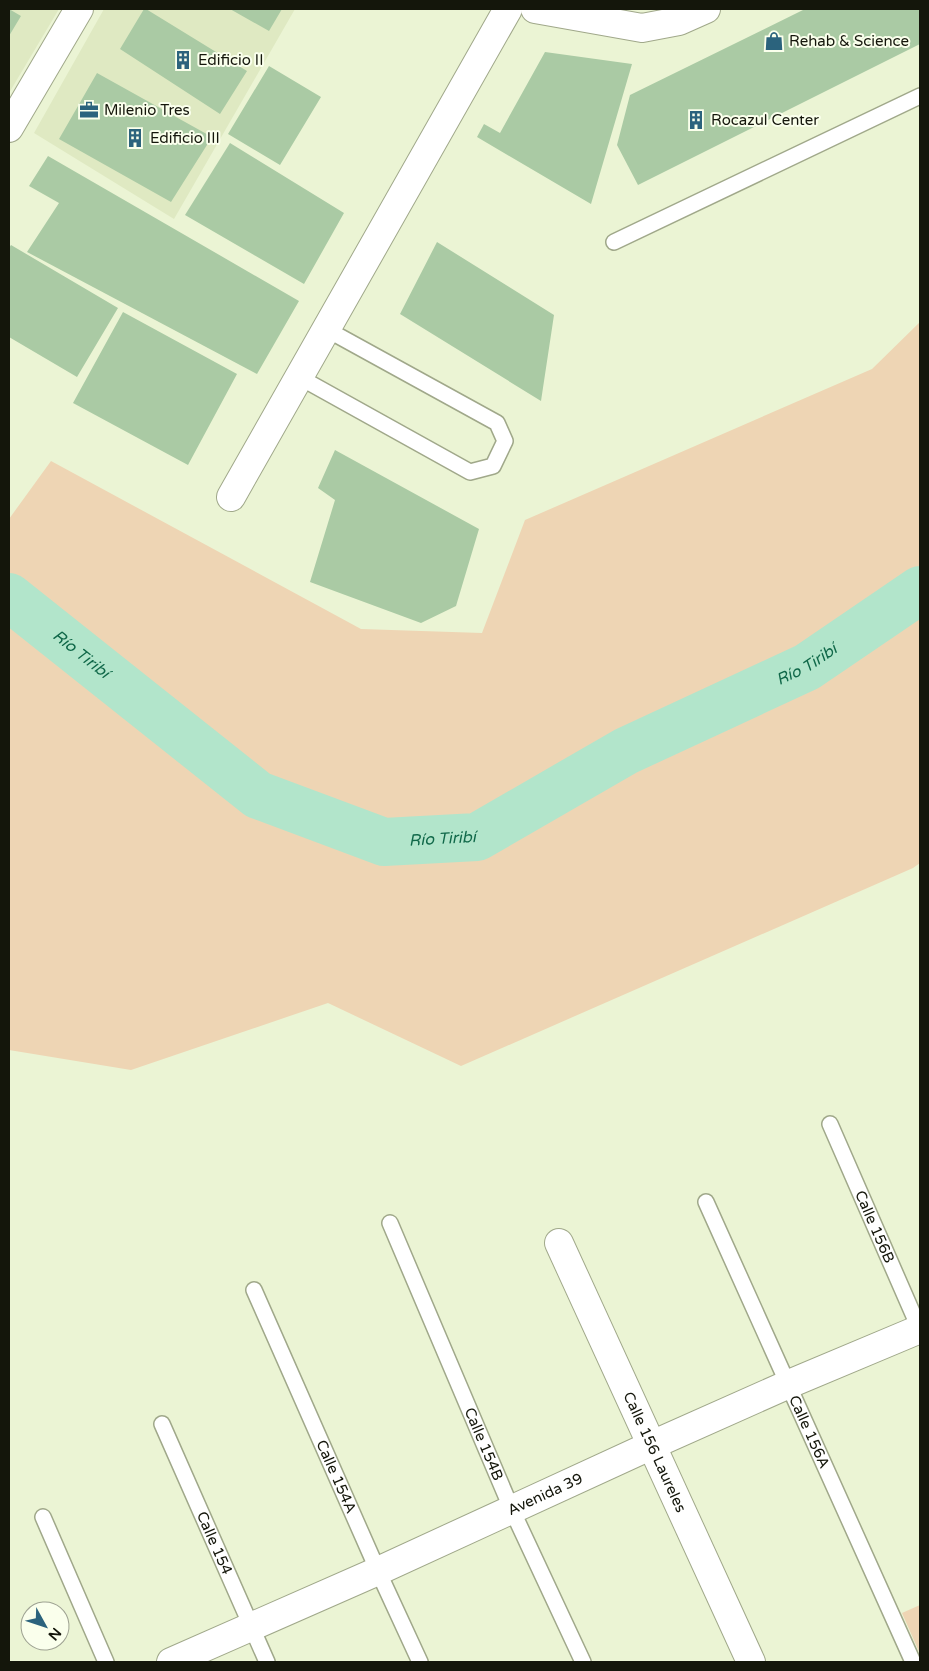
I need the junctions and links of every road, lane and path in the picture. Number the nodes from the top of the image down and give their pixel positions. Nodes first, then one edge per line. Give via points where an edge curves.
1 (79, 9) edge
2 (508, 9) edge
3 (535, 9) edge
4 (706, 9) edge
5 (920, 96) edge
6 (9, 128) edge
7 (614, 242) dead end
8 (326, 329) junction
9 (299, 377) junction
10 (231, 497) dead end
11 (830, 1124) dead end
12 (706, 1202) dead end
13 (390, 1223) dead end
14 (559, 1242) dead end
15 (254, 1290) dead end
16 (920, 1330) edge
17 (789, 1384) junction
18 (162, 1424) dead end
19 (652, 1444) junction
20 (512, 1510) junction
21 (43, 1517) dead end
22 (378, 1571) junction
23 (251, 1627) junction
24 (106, 1662) edge
25 (171, 1662) edge
26 (267, 1662) edge
27 (420, 1662) edge
28 (583, 1662) edge
29 (751, 1662) edge
30 (913, 1662) edge

1 - 6 street
2 - 8 street
3 - 4 street via 642,28 679,21
5 - 7 lane
8 - 9 street
8 - 9 lane via 497,423 505,441 493,466 470,472
9 - 10 street
11 - 16 lane, Calle 156B
12 - 17 lane, Calle 156A
13 - 20 lane, Calle 154B
14 - 19 street, Calle 156 Laureles
15 - 22 lane, Calle 154A
16 - 17 street, Avenida 39
17 - 19 street, Avenida 39
17 - 30 lane, Calle 156A
18 - 23 lane, Calle 154
19 - 20 street, Avenida 39
19 - 29 street, Calle 156 Laureles
20 - 22 street, Avenida 39
20 - 28 lane, Calle 154B
21 - 24 lane
22 - 23 street, Avenida 39
22 - 27 lane, Calle 154A
23 - 25 street, Avenida 39
23 - 26 lane, Calle 154

